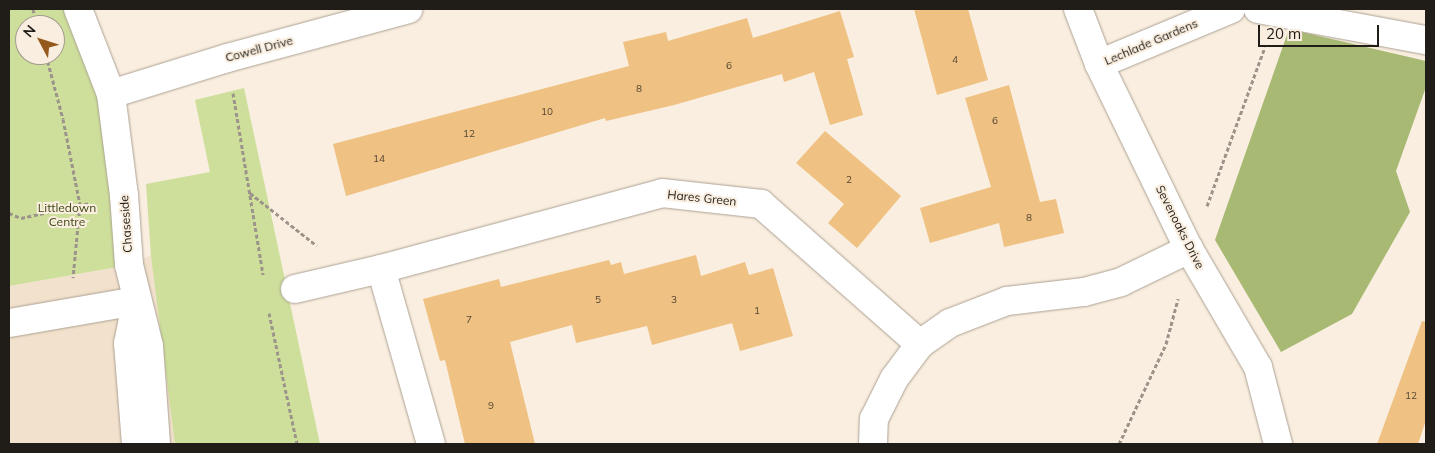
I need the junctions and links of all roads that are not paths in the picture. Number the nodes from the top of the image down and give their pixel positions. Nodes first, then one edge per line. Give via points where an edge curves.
1 (78, 9) edge
2 (409, 9) edge
3 (1078, 9) edge
4 (1231, 9) edge
5 (1258, 9) edge
6 (1426, 40) edge
7 (1098, 64) junction
8 (111, 94) junction
9 (1189, 249) junction
10 (381, 269) junction
11 (294, 288) dead end
12 (136, 301) junction
13 (9, 324) edge
14 (920, 344) junction
15 (136, 444) edge
16 (156, 444) edge
17 (431, 444) edge
18 (873, 444) edge
19 (1278, 444) edge

1 - 8 street, Chaseside
2 - 8 street, Cowell Drive via 227,58
3 - 7 street, Sevenoaks Drive
4 - 7 street, Lechlade Gardens
5 - 6 street
7 - 9 street, Sevenoaks Drive
8 - 12 street, Chaseside via 129,264
9 - 14 street via 1111,285 1084,292 1007,301 950,324
9 - 19 street, Sevenoaks Drive via 1258,367
10 - 11 street, Hares Green
10 - 14 street, Hares Green via 662,193 761,204
10 - 17 street
12 - 13 street
12 - 15 street via 128,343
12 - 16 street, Chaseside via 149,346
14 - 18 street via 894,379 874,419

